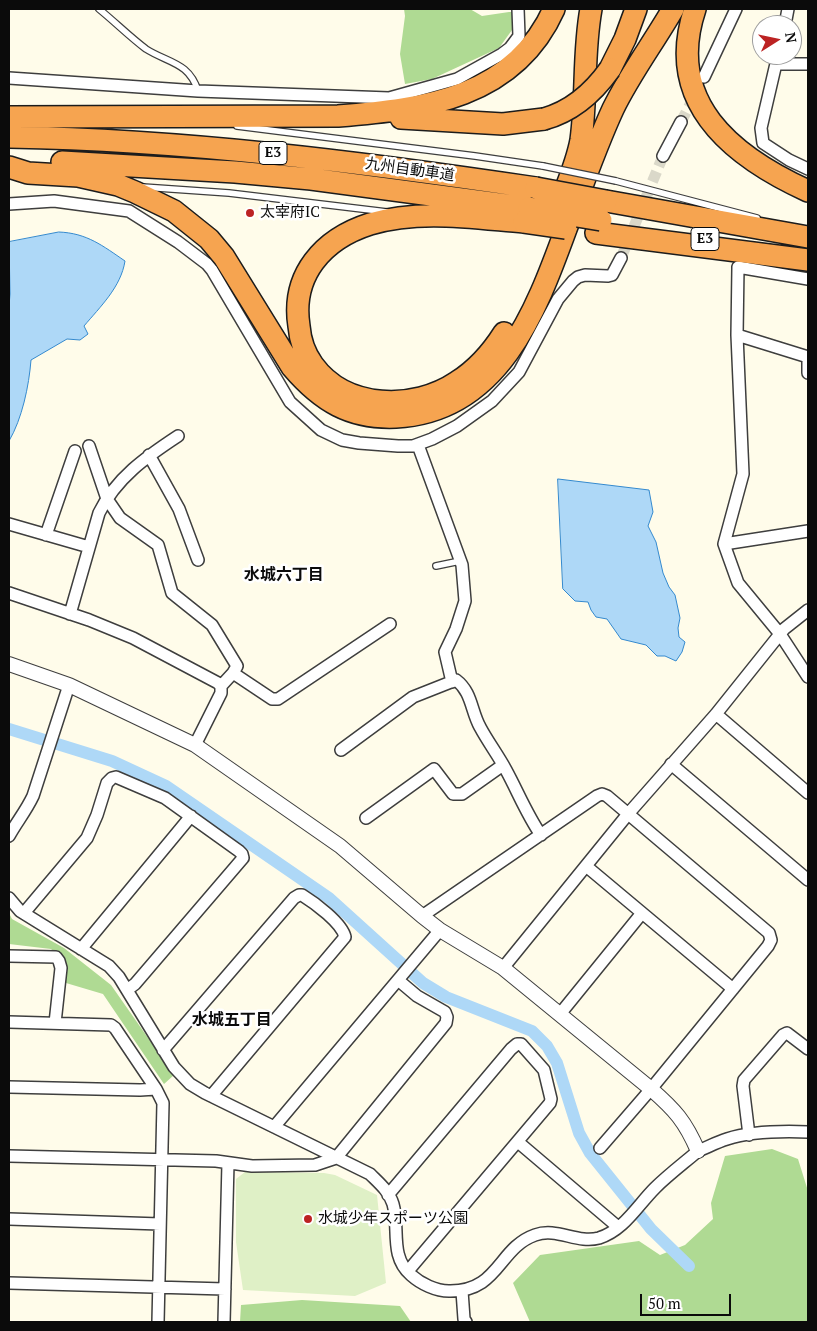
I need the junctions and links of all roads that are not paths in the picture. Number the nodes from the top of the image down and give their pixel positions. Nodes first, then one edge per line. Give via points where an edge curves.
1 (99, 9) edge
2 (518, 9) edge
3 (554, 9) edge
4 (591, 9) edge
5 (600, 9) edge
6 (636, 9) edge
7 (674, 9) edge
8 (695, 9) edge
9 (736, 9) edge
10 (777, 65) edge
11 (586, 74) junction
12 (704, 77) dead end
13 (9, 78) edge
14 (198, 91) junction
15 (170, 116) junction
16 (338, 116) junction
17 (9, 117) edge
18 (680, 122) tunnel mouth
19 (220, 124) dead end
20 (230, 125) dead end
21 (9, 137) edge
22 (663, 156) tunnel mouth
23 (9, 163) edge
24 (9, 167) edge
25 (808, 169) edge
26 (118, 185) junction
27 (808, 191) edge
28 (9, 204) edge
29 (530, 206) junction
30 (421, 217) junction
31 (601, 218) junction
32 (760, 218) dead end
33 (808, 231) edge
34 (803, 233) edge
35 (621, 258) tunnel mouth
36 (808, 259) edge
37 (808, 279) edge
38 (737, 335) junction
39 (808, 357) edge
40 (808, 373) edge
41 (178, 436) dead end
42 (418, 445) junction
43 (89, 446) dead end
44 (75, 451) dead end
45 (149, 455) junction
46 (107, 499) junction
47 (9, 524) edge
48 (808, 531) edge
49 (46, 535) junction
50 (724, 544) junction
51 (89, 547) junction
52 (198, 560) dead end
53 (460, 561) junction
54 (436, 566) dead end
55 (9, 594) edge
56 (808, 610) edge
57 (70, 614) junction
58 (390, 624) dead end
59 (780, 634) junction
60 (9, 664) edge
61 (233, 673) junction
62 (808, 677) edge
63 (452, 682) junction
64 (69, 686) junction
65 (221, 686) junction
66 (716, 714) junction
67 (195, 745) junction
68 (341, 750) dead end
69 (672, 764) junction
70 (503, 765) junction
71 (808, 793) edge
72 (628, 814) junction
73 (190, 816) junction
74 (366, 818) dead end
75 (541, 835) junction
76 (9, 836) edge
77 (586, 866) junction
78 (808, 880) edge
79 (9, 898) edge
80 (24, 913) junction
81 (642, 913) junction
82 (422, 916) junction
83 (440, 930) junction
84 (81, 949) junction
85 (9, 956) edge
86 (503, 968) junction
87 (398, 980) junction
88 (733, 989) junction
89 (127, 990) junction
90 (560, 1014) junction
91 (9, 1022) edge
92 (55, 1023) junction
93 (808, 1049) edge
94 (163, 1050) junction
95 (9, 1087) edge
96 (156, 1088) junction
97 (651, 1089) junction
98 (211, 1096) junction
99 (274, 1127) junction
100 (808, 1132) edge
101 (749, 1135) junction
102 (518, 1142) junction
103 (600, 1148) dead end
104 (698, 1151) junction
105 (9, 1156) edge
106 (336, 1158) junction
107 (162, 1160) junction
108 (228, 1163) junction
109 (388, 1195) junction
110 (9, 1219) edge
111 (160, 1224) junction
112 (618, 1227) junction
113 (408, 1271) junction
114 (9, 1283) edge
115 (159, 1287) junction
116 (225, 1289) junction
117 (462, 1291) junction
118 (158, 1322) edge
119 (224, 1322) edge
120 (466, 1322) edge

1 - 14 lane via 147,49 182,66
2 - 14 street via 519,36 502,54 457,79 389,98
3 - 16 highway via 532,46 503,74 487,83 432,104
4 - 11 highway
5 - 11 highway
6 - 16 highway, bridge via 610,69 592,92 568,110 544,119 503,124
7 - 26 highway via 614,108 546,284 519,338 497,368 470,392 422,414 385,418 367,416 350,412 320,395 292,367 240,281 209,239 174,211
8 - 27 highway via 688,37 688,69 703,111 752,159
9 - 12 street
10 - 25 street via 760,128 763,143
11 - 30 highway via 576,160 525,297 503,335 475,369 441,391 388,402 353,395 325,378 305,350 297,315 302,282 317,256 341,236 371,224
13 - 14 street
15 - 16 highway
15 - 17 highway
15 - 19 lane
18 - 22 street
20 - 32 lane, bridge via 543,166
21 - 29 highway, 九州自動車道 / E3 via 242,150 391,167
23 - 29 highway, 九州自動車道 / E3 via 78,162 235,172
24 - 26 highway via 28,173 78,176
26 - 30 lane via 229,193
28 - 42 street via 54,201 129,211 206,264 290,402 321,430 342,440 359,443
29 - 30 highway via 469,217
29 - 31 highway, 九州自動車道 / E3, bridge
31 - 34 highway, 九州自動車道 / E3
31 - 36 highway, 九州自動車道 / E3
33 - 34 lane
35 - 42 street via 612,275 578,277 569,285 558,299 519,372 492,401 457,426
37 - 38 street via 738,267
38 - 39 street
38 - 50 street via 743,474
39 - 40 street
41 - 45 street
42 - 53 street
43 - 46 street
44 - 49 street
45 - 46 street via 120,480
45 - 52 street via 179,509
46 - 51 street
46 - 61 street via 120,518 158,545 172,594 212,625 237,666
47 - 49 street
48 - 50 street
49 - 51 street
50 - 59 street via 738,583
51 - 57 street
53 - 54 lane
53 - 63 street via 465,601 445,652
55 - 57 street
56 - 59 street
57 - 65 street via 133,638
58 - 61 street via 278,698 272,699
59 - 62 street
59 - 66 street
60 - 64 street
61 - 65 street
63 - 68 street via 413,697
63 - 70 street via 456,680 470,697 476,720
64 - 67 street
64 - 76 street via 33,796
65 - 67 street via 221,693
66 - 69 street
66 - 71 street
67 - 82 street via 340,846
69 - 72 street
69 - 78 street
70 - 74 street via 462,794 453,794 434,769
70 - 75 street via 530,820
72 - 75 street via 602,794
72 - 77 street
72 - 88 street via 769,933 771,940 768,946
73 - 80 street via 154,792 112,778 107,783 87,838
73 - 84 street
73 - 89 street via 239,851 242,858
75 - 82 street
77 - 81 street
77 - 86 street
79 - 80 street
80 - 84 street
81 - 88 street
81 - 90 street
82 - 83 street
83 - 86 street
83 - 87 street
84 - 89 street via 109,966
85 - 92 street via 56,957 59,961
86 - 90 street
87 - 99 street
87 - 106 street via 417,996 445,1012 446,1023
88 - 97 street
89 - 94 street
90 - 97 street
91 - 92 street
92 - 96 street via 111,1025
93 - 101 street via 787,1033 744,1080
94 - 98 street via 190,1084
94 - 98 street via 294,898 302,895 335,920 346,937
95 - 96 street
96 - 107 street via 163,1103
97 - 103 street
97 - 104 street via 674,1109 689,1130
98 - 99 street
99 - 106 street
100 - 101 street via 777,1131
101 - 104 street via 728,1138
102 - 109 street via 551,1099 544,1070 521,1044 505,1056
102 - 112 street
102 - 113 street
104 - 112 street via 655,1188 630,1218
105 - 107 street
106 - 108 street via 315,1165
106 - 109 street via 370,1174
107 - 108 street
107 - 111 street
108 - 116 street
109 - 113 street via 393,1202 395,1244
110 - 111 street
111 - 115 street
112 - 117 street via 598,1238 582,1239 550,1232 534,1235 518,1246 482,1284
113 - 117 street via 429,1286 445,1291
114 - 115 street
115 - 116 street
115 - 118 street
116 - 119 street
117 - 120 street

